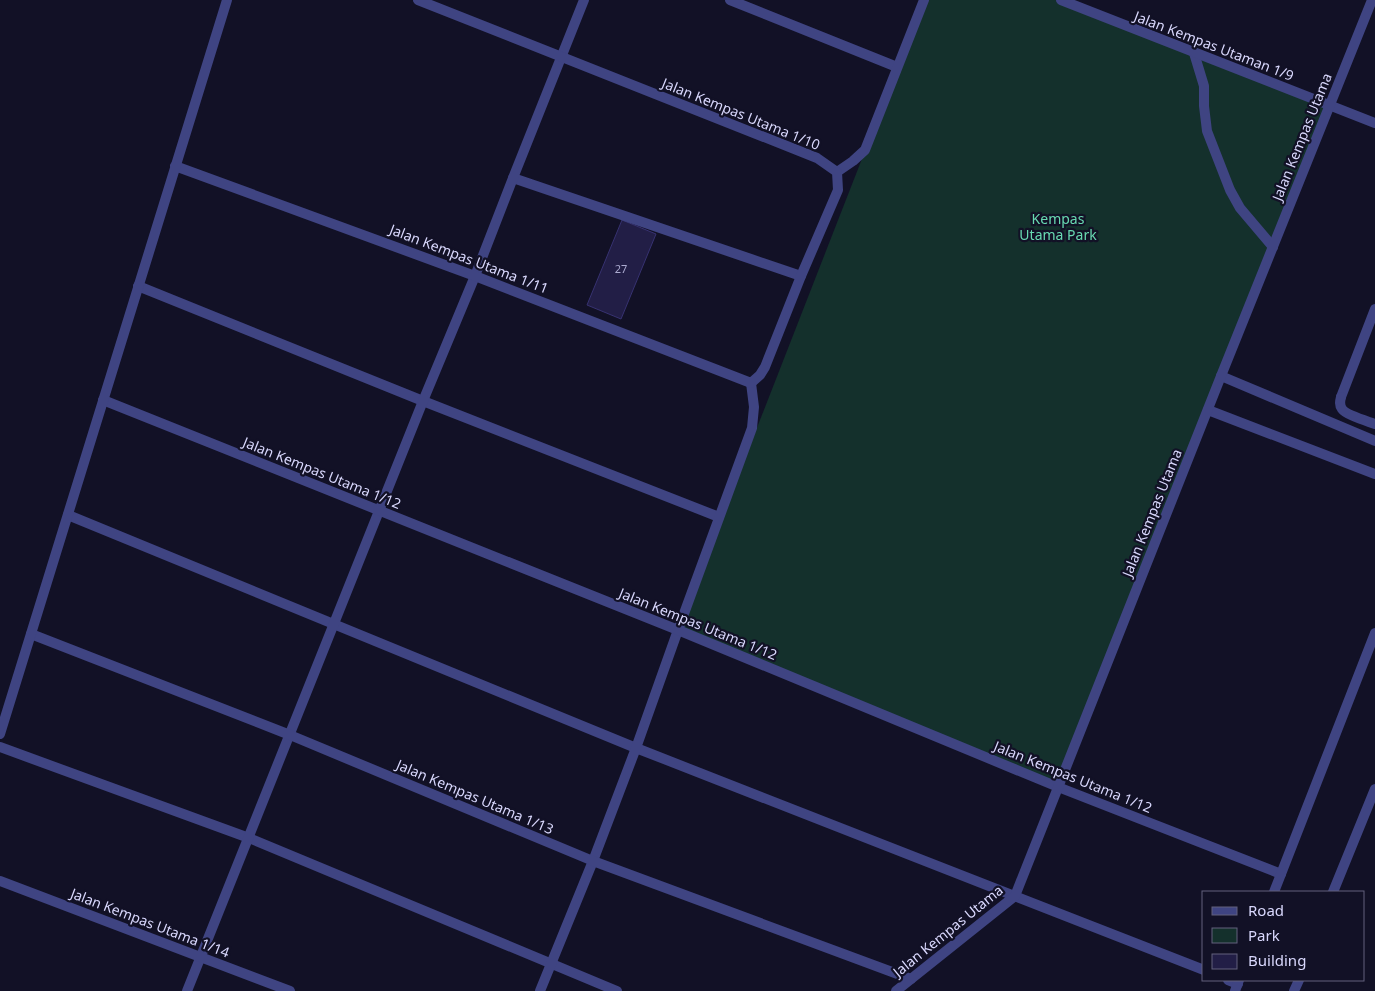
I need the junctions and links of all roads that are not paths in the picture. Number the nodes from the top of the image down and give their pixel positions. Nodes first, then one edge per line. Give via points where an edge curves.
1 (227, 0) edge
2 (418, 0) edge
3 (584, 0) edge
4 (730, 0) edge
5 (924, 0) edge
6 (1061, 0) edge
7 (1372, 0) edge
8 (1194, 53) junction
9 (561, 57) junction
10 (897, 67) junction
11 (1330, 105) junction
12 (1375, 123) edge
13 (175, 166) junction
14 (838, 172) junction
15 (513, 178) junction
16 (1273, 247) junction
17 (475, 276) junction
18 (801, 276) junction
19 (138, 286) junction
20 (1375, 309) edge
21 (1221, 376) junction
22 (751, 383) junction
23 (103, 400) junction
24 (424, 401) junction
25 (1208, 410) junction
26 (1375, 424) edge
27 (1375, 441) edge
28 (1375, 474) edge
29 (380, 511) junction
30 (68, 514) junction
31 (719, 517) junction
32 (334, 624) junction
33 (678, 630) junction
34 (1375, 633) edge
35 (31, 634) junction
36 (0, 734) edge
37 (290, 735) junction
38 (0, 747) edge
39 (636, 748) junction
40 (1058, 787) junction
41 (1375, 789) edge
42 (249, 838) junction
43 (593, 861) junction
44 (1281, 874) junction
45 (0, 881) edge
46 (1274, 891) edge
47 (1333, 891) edge
48 (1015, 896) junction
49 (201, 957) junction
50 (551, 964) junction
51 (1202, 969) edge
52 (911, 979) junction
53 (187, 991) edge
54 (290, 991) edge
55 (540, 991) edge
56 (617, 991) edge
57 (896, 991) edge

1 - 13 street
2 - 9 street, Jalan Kempas Utama 1/10
3 - 9 street
4 - 10 street
5 - 10 street
6 - 8 street, Jalan Kempas Utaman 1/9
7 - 11 street, Jalan Kempas Utama
8 - 11 street, Jalan Kempas Utaman 1/9
8 - 16 street via 1204,86 1207,131 1230,190 1240,208
9 - 14 street, Jalan Kempas Utama 1/10 via 818,158
9 - 15 street
10 - 14 street via 865,150
11 - 12 street, Jalan Kempas Utaman 1/9
11 - 16 street, Jalan Kempas Utama
13 - 17 street, Jalan Kempas Utama 1/11
13 - 19 street
14 - 18 street via 838,190
15 - 17 street
15 - 18 street
16 - 21 street, Jalan Kempas Utama
17 - 22 street, Jalan Kempas Utama 1/11
17 - 24 street
18 - 22 street via 765,367
19 - 23 street
19 - 24 street
20 - 26 street via 1340,403 1345,412
21 - 25 street, Jalan Kempas Utama
21 - 27 street
22 - 31 street via 752,428
23 - 29 street, Jalan Kempas Utama 1/12
23 - 30 street
24 - 29 street
24 - 31 street
25 - 28 street
25 - 40 street, Jalan Kempas Utama
29 - 32 street
29 - 33 street, Jalan Kempas Utama 1/12
30 - 32 street
30 - 35 street
31 - 33 street
32 - 37 street
32 - 39 street
33 - 39 street
33 - 40 street, Jalan Kempas Utama 1/12
34 - 44 street
35 - 36 street
35 - 37 street, Jalan Kempas Utama 1/13
37 - 42 street
37 - 43 street, Jalan Kempas Utama 1/13
38 - 42 street
39 - 43 street
39 - 48 street
40 - 44 street, Jalan Kempas Utama 1/12
40 - 48 street, Jalan Kempas Utama
41 - 47 street
42 - 49 street
42 - 50 street
43 - 50 street
43 - 52 street, Jalan Kempas Utama 1/13
44 - 46 street
45 - 49 street, Jalan Kempas Utama 1/14
48 - 51 street
48 - 52 street, Jalan Kempas Utama
49 - 53 street
49 - 54 street, Jalan Kempas Utama 1/14
50 - 55 street
50 - 56 street
52 - 57 street, Jalan Kempas Utama

